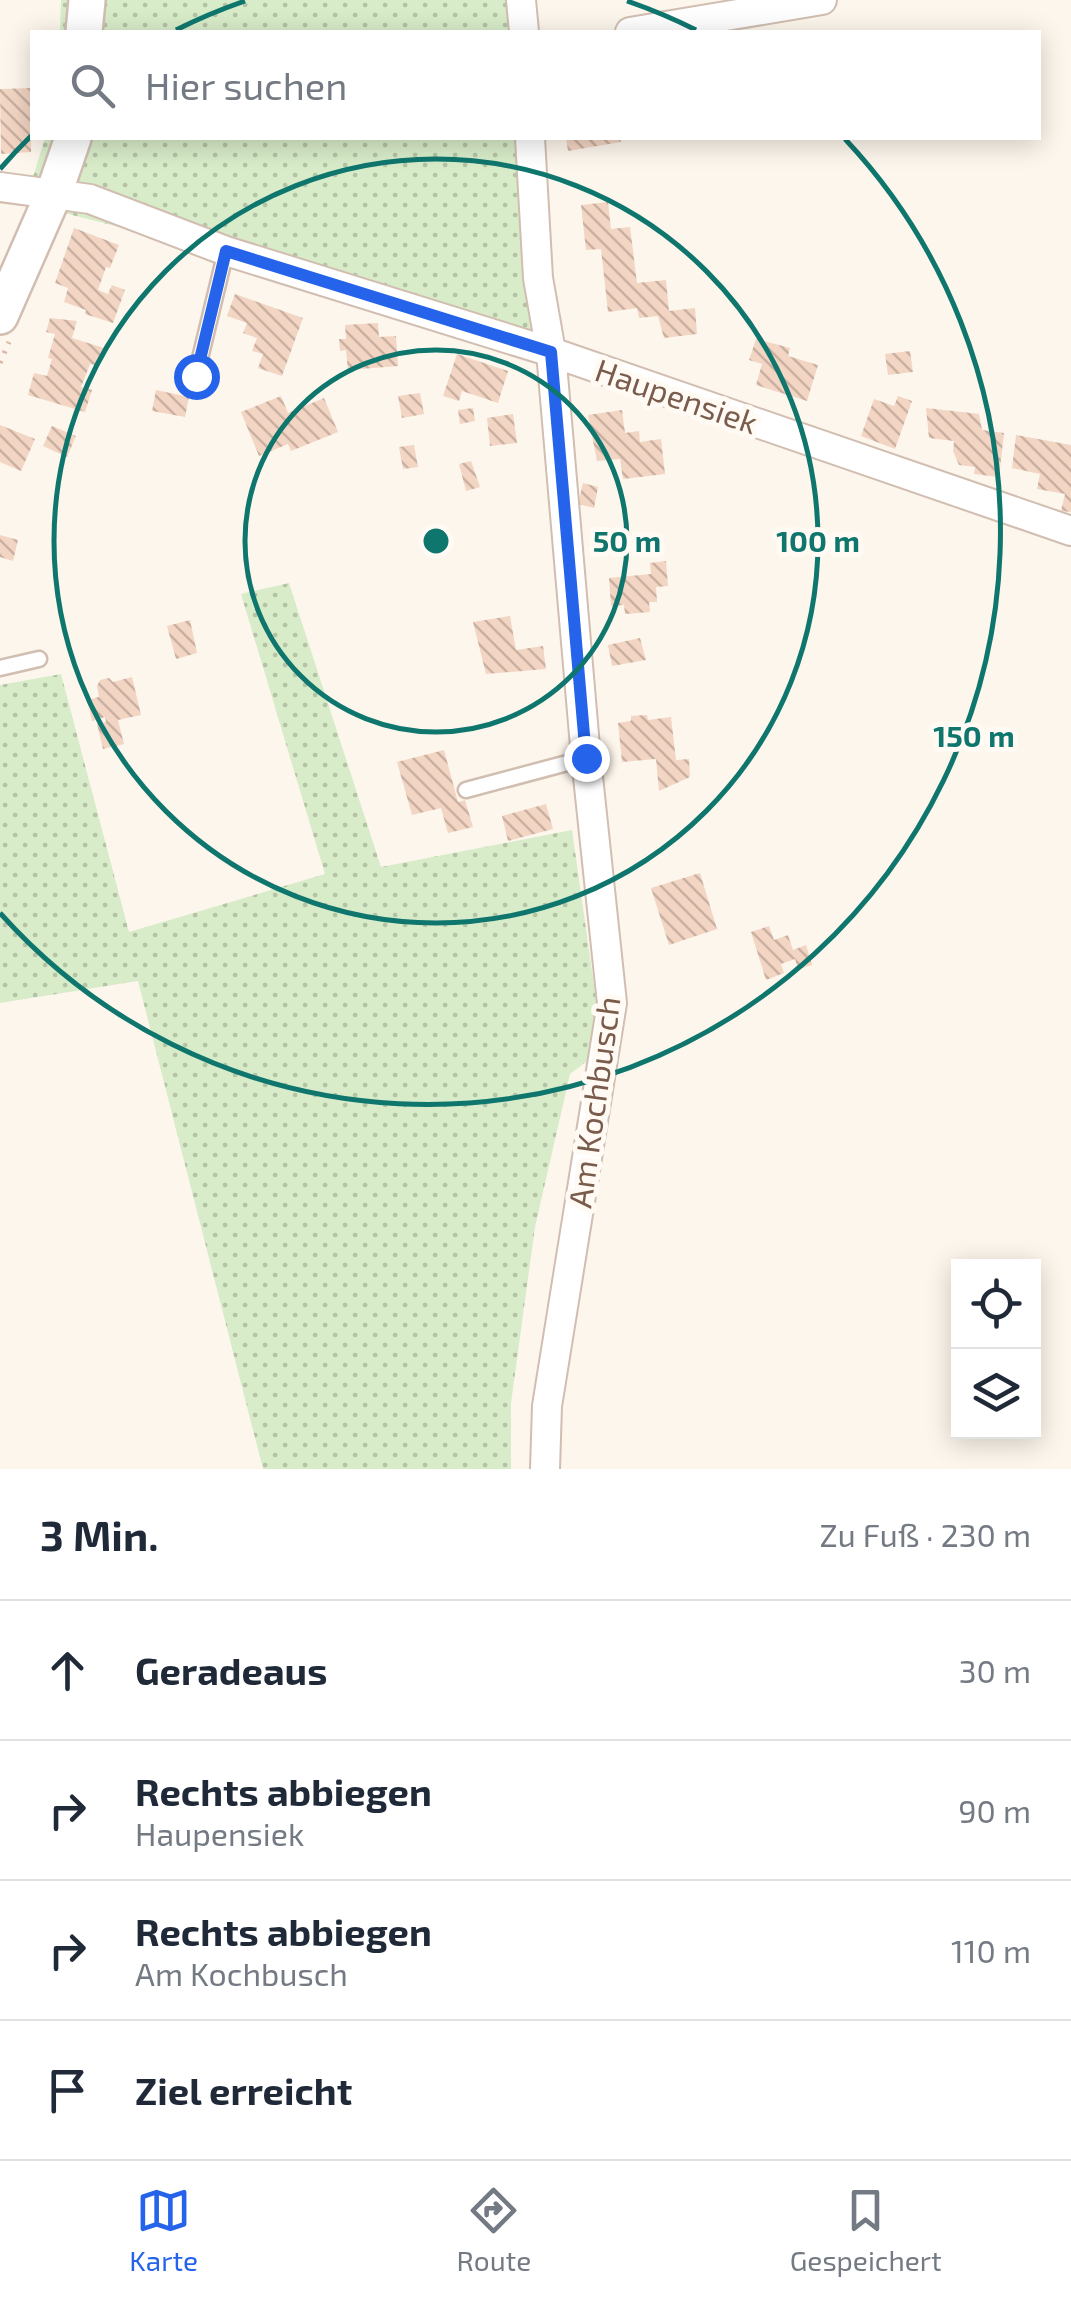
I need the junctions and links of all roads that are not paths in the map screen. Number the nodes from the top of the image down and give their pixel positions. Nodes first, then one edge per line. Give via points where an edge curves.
1 (87, 0) edge
2 (520, 0) edge
3 (822, 0) edge
4 (84, 30) edge
5 (524, 30) edge
6 (642, 30) edge
7 (71, 140) edge
8 (530, 140) edge
9 (0, 187) edge
10 (54, 193) junction
11 (226, 251) junction
12 (0, 316) edge
13 (551, 352) junction
14 (196, 376) dead end
15 (1071, 531) edge
16 (39, 660) dead end
17 (0, 668) edge
18 (586, 758) junction
19 (466, 790) dead end
20 (545, 1469) edge

1 - 4 street
2 - 5 street
3 - 6 street
7 - 10 street
8 - 13 street, Am Kochbusch via 538,278
9 - 10 street, Haupensiek
10 - 11 street, Haupensiek via 90,199
10 - 12 street
11 - 13 street, Haupensiek
11 - 14 lane
13 - 15 street, Haupensiek
13 - 18 street, Am Kochbusch
16 - 17 lane
18 - 19 lane
18 - 20 street, Am Kochbusch via 612,1002 547,1406

